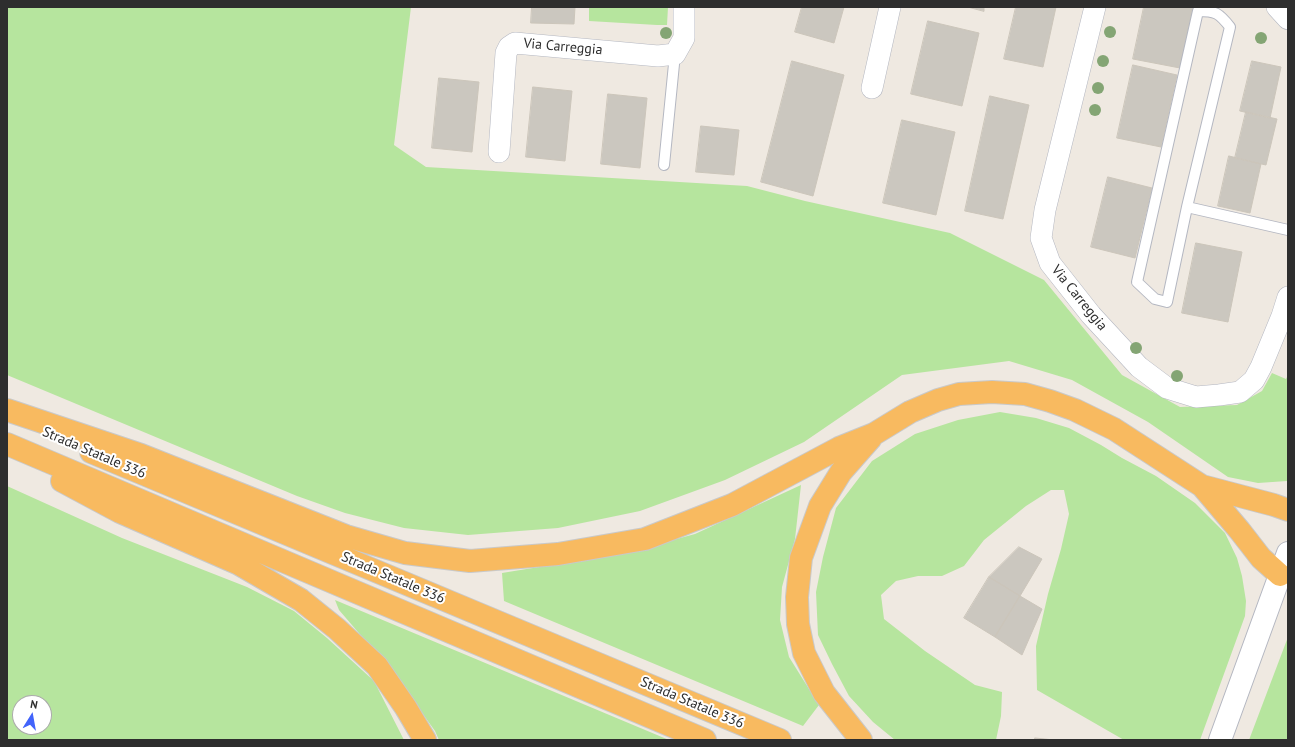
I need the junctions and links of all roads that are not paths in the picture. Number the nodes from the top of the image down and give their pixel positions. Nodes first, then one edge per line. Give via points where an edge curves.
1 (684, 7) edge
2 (890, 7) edge
3 (1095, 7) edge
4 (1277, 7) edge
5 (1288, 19) edge
6 (675, 54) junction
7 (872, 88) dead end
8 (499, 152) dead end
9 (664, 165) dead end
10 (1187, 207) junction
11 (1288, 230) edge
12 (1288, 297) edge
13 (7, 410) edge
14 (7, 414) edge
15 (874, 434) junction
16 (7, 444) edge
17 (7, 450) edge
18 (1202, 486) junction
19 (1288, 510) edge
20 (1288, 553) edge
21 (1280, 575) junction
22 (425, 740) edge
23 (705, 740) edge
24 (780, 740) edge
25 (861, 740) edge
26 (1220, 740) edge

1 - 6 street via 684,38
2 - 7 street
3 - 12 street, Via Carreggia via 1045,210 1041,238 1050,263 1091,315 1139,368 1167,388 1196,397 1240,392 1254,380
4 - 5 street
6 - 8 street, Via Carreggia via 658,56 515,43 506,53
6 - 9 lane
10 - 10 lane via 1167,302 1155,299 1137,282 1198,11 1212,11 1222,17 1230,27
10 - 11 lane
13 - 15 highway via 141,455 346,536 405,553 470,561 558,554 645,539 732,505 839,448
14 - 24 highway, Strada Statale 336 via 82,449
15 - 18 highway via 910,412 959,394 1025,394 1068,408 1114,429
15 - 25 highway via 841,472 820,506 801,558 797,597 798,624 804,653 824,693
16 - 23 highway, Strada Statale 336
17 - 22 highway via 120,512 239,564 301,600 377,666
18 - 19 highway
18 - 21 highway via 1261,558
20 - 21 street
21 - 26 street

